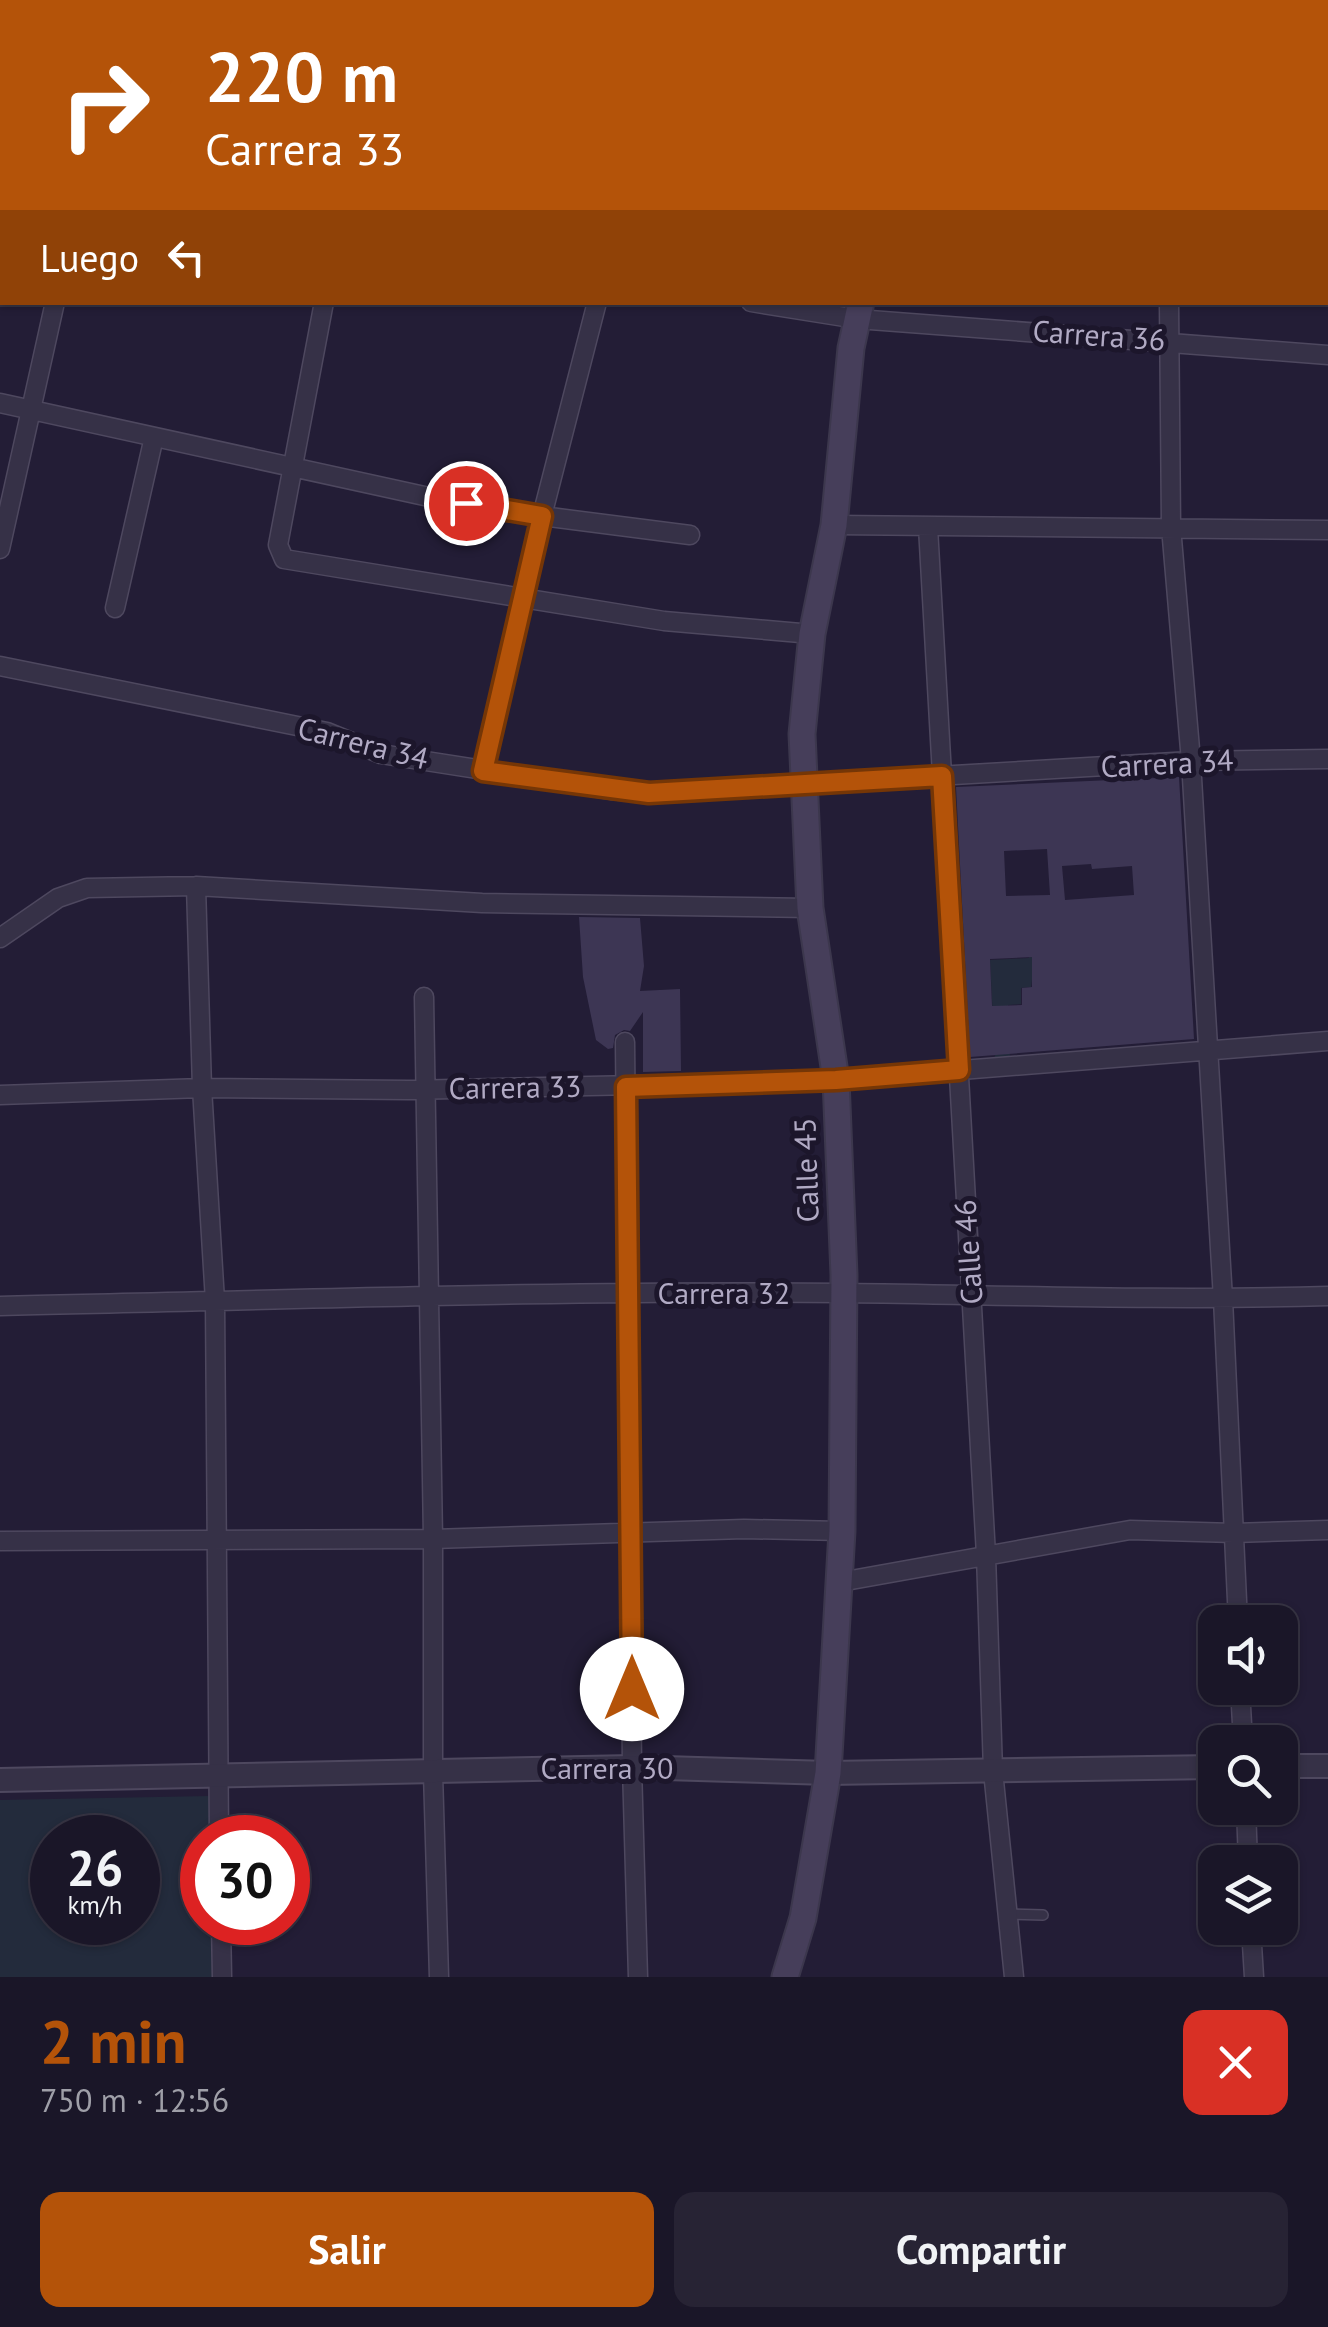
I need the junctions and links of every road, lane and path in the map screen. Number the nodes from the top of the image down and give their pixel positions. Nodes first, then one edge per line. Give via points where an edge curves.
1 (54, 305) edge
2 (323, 305) edge
3 (596, 305) edge
4 (787, 305) edge
5 (1169, 305) edge
6 (859, 311) edge
7 (1172, 342) junction
8 (1328, 354) edge
9 (0, 403) edge
10 (31, 410) junction
11 (154, 437) junction
12 (292, 468) junction
13 (542, 516) junction
14 (834, 525) junction
15 (1171, 527) junction
16 (928, 528) junction
17 (1328, 530) edge
18 (690, 535) dead end
19 (0, 548) edge
20 (522, 596) junction
21 (115, 608) dead end
22 (812, 634) junction
23 (0, 666) edge
24 (1328, 759) edge
25 (1191, 762) junction
26 (483, 771) junction
27 (942, 776) junction
28 (802, 782) junction
29 (196, 886) junction
30 (810, 908) junction
31 (0, 938) edge
32 (424, 998) dead end
33 (1328, 1040) edge
34 (626, 1042) dead end
35 (1206, 1050) junction
36 (959, 1070) junction
37 (836, 1080) junction
38 (626, 1087) junction
39 (202, 1088) junction
40 (425, 1089) junction
41 (0, 1095) edge
42 (844, 1293) junction
43 (971, 1293) junction
44 (628, 1294) junction
45 (1328, 1296) edge
46 (427, 1297) junction
47 (1223, 1299) junction
48 (215, 1301) junction
49 (0, 1306) edge
50 (842, 1530) junction
51 (1328, 1530) edge
52 (1234, 1533) junction
53 (632, 1534) junction
54 (217, 1539) junction
55 (433, 1540) junction
56 (0, 1541) edge
57 (986, 1554) junction
58 (840, 1582) junction
59 (1237, 1605) edge
60 (1298, 1766) edge
61 (1328, 1766) edge
62 (632, 1767) junction
63 (1198, 1767) edge
64 (994, 1771) junction
65 (433, 1773) junction
66 (828, 1773) junction
67 (219, 1777) junction
68 (0, 1780) edge
69 (219, 1815) edge
70 (1010, 1914) junction
71 (1043, 1915) dead end
72 (221, 1945) edge
73 (1253, 1945) edge
74 (222, 1977) edge
75 (439, 1977) edge
76 (638, 1977) edge
77 (785, 1977) edge
78 (1014, 1977) edge
79 (1254, 1977) edge

1 - 10 street
2 - 12 street
3 - 13 street
4 - 6 street, Carrera 36
5 - 7 street
6 - 7 street, Carrera 36
6 - 14 main road, Calle 45
7 - 8 street, Carrera 36
7 - 15 street
9 - 10 street
10 - 11 street
10 - 19 street
11 - 12 street
11 - 21 street
12 - 13 street
12 - 20 street via 278,545 284,558
13 - 18 street
13 - 20 street
14 - 16 street
14 - 22 main road, Calle 45
15 - 16 street
15 - 17 street
15 - 25 street
16 - 27 street, Calle 46
20 - 22 street via 664,621
20 - 26 street
22 - 28 main road, Calle 45
23 - 26 street, Carrera 34
24 - 25 street, Carrera 34
25 - 27 street, Carrera 34
25 - 35 street
26 - 28 street, Carrera 34 via 649,793
27 - 28 street, Carrera 34
27 - 36 street, Calle 46
28 - 30 main road, Calle 45
29 - 30 street via 482,903
29 - 31 street via 87,888 58,898
29 - 39 street
30 - 37 main road, Calle 45
32 - 40 street
33 - 35 street, Carrera 33
34 - 38 street
35 - 36 street, Carrera 33
35 - 47 street
36 - 37 street, Carrera 33
36 - 43 street, Calle 46
37 - 38 street, Carrera 33
37 - 42 main road, Calle 45
38 - 40 street, Carrera 33
38 - 44 street
39 - 40 street, Carrera 33
39 - 41 street, Carrera 33
39 - 48 street
40 - 46 street
42 - 43 street, Carrera 32
42 - 44 street, Carrera 32
42 - 50 main road, Calle 45
43 - 47 street, Carrera 32
43 - 57 street, Calle 46
44 - 46 street, Carrera 32
44 - 53 street
45 - 47 street, Carrera 32
46 - 48 street, Carrera 32
46 - 55 street
47 - 52 street
48 - 49 street, Carrera 32
48 - 54 street
50 - 53 street
50 - 58 main road, Calle 45
51 - 52 street
52 - 57 street via 1130,1530
52 - 59 street
53 - 55 street
53 - 62 street
54 - 55 street
54 - 56 street
54 - 67 street
55 - 65 street
57 - 58 street
57 - 64 street, Calle 46
58 - 66 main road, Calle 45
60 - 61 street
62 - 65 street, Carrera 30
62 - 66 street, Carrera 30
62 - 76 street
63 - 64 street, Carrera 30
64 - 66 street, Carrera 30
64 - 70 street, Calle 46
65 - 67 street, Carrera 30
65 - 75 street
66 - 77 main road, Calle 45 via 803,1918
67 - 68 street, Carrera 30
67 - 69 street
70 - 71 lane
70 - 78 street, Calle 46
72 - 74 street
73 - 79 street

